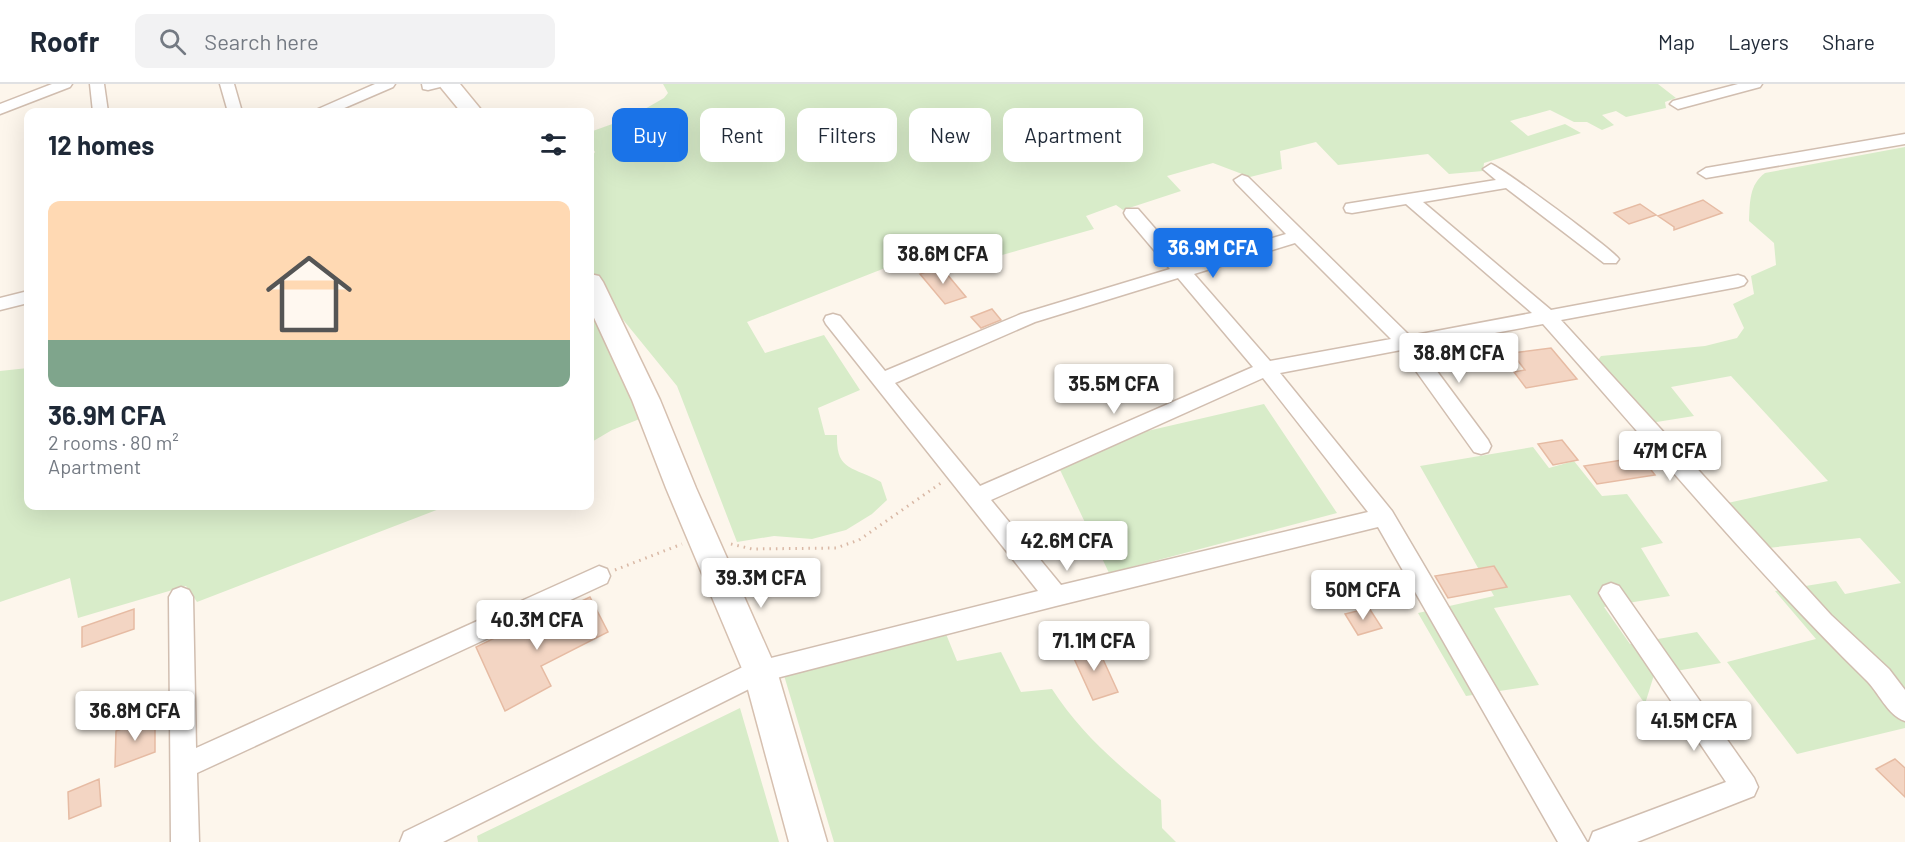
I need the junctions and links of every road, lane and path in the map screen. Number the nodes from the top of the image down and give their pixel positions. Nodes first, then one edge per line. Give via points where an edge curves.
1 (65, 84) edge
2 (97, 84) edge
3 (227, 84) edge
4 (388, 84) edge
5 (1755, 84) edge
6 (438, 85) edge
7 (1678, 104) dead end
8 (101, 108) edge
9 (234, 108) edge
10 (332, 108) edge
11 (467, 108) edge
12 (0, 109) edge
13 (1905, 139) edge
14 (1491, 169) dead end
15 (1706, 173) dead end
16 (1242, 180) dead end
17 (1510, 183) junction
18 (1410, 199) junction
19 (1352, 208) dead end
20 (1132, 213) dead end
21 (1298, 236) junction
22 (1610, 259) dead end
23 (1182, 272) junction
24 (1738, 281) dead end
25 (594, 290) edge
26 (24, 298) edge
27 (0, 304) edge
28 (1546, 315) junction
29 (833, 320) dead end
30 (1406, 343) junction
31 (1266, 369) junction
32 (883, 380) junction
33 (1481, 446) dead end
34 (957, 472) junction
35 (977, 496) junction
36 (1384, 517) junction
37 (702, 536) junction
38 (599, 576) joint
39 (1611, 593) dead end
40 (1056, 596) junction
41 (181, 597) dead end
42 (760, 671) junction
43 (1905, 710) edge
44 (184, 766) junction
45 (185, 842) edge
46 (414, 842) edge
47 (808, 842) edge
48 (1573, 842) edge
49 (1603, 842) edge

1 - 12 street
2 - 8 street
3 - 9 street
4 - 10 street
5 - 7 street
6 - 11 street
13 - 15 street
14 - 17 street
16 - 21 street
17 - 18 street
17 - 22 street
18 - 19 street
18 - 28 street
20 - 23 street
21 - 23 street
21 - 30 street
23 - 31 street
23 - 32 street via 1028,318
24 - 28 street
25 - 37 street via 646,400
26 - 27 street
28 - 30 street
28 - 43 street via 1823,622 1880,676
29 - 32 street
30 - 31 street
30 - 33 street
31 - 35 street
31 - 36 street
32 - 34 street
34 - 35 street
34 - 37 path via 859,540 836,548 752,549
35 - 40 street
36 - 40 street
36 - 48 street
37 - 38 path
37 - 42 street
38 - 44 street
39 - 49 street via 1745,787
40 - 42 street
41 - 44 street
42 - 46 street
42 - 47 street
44 - 45 street

